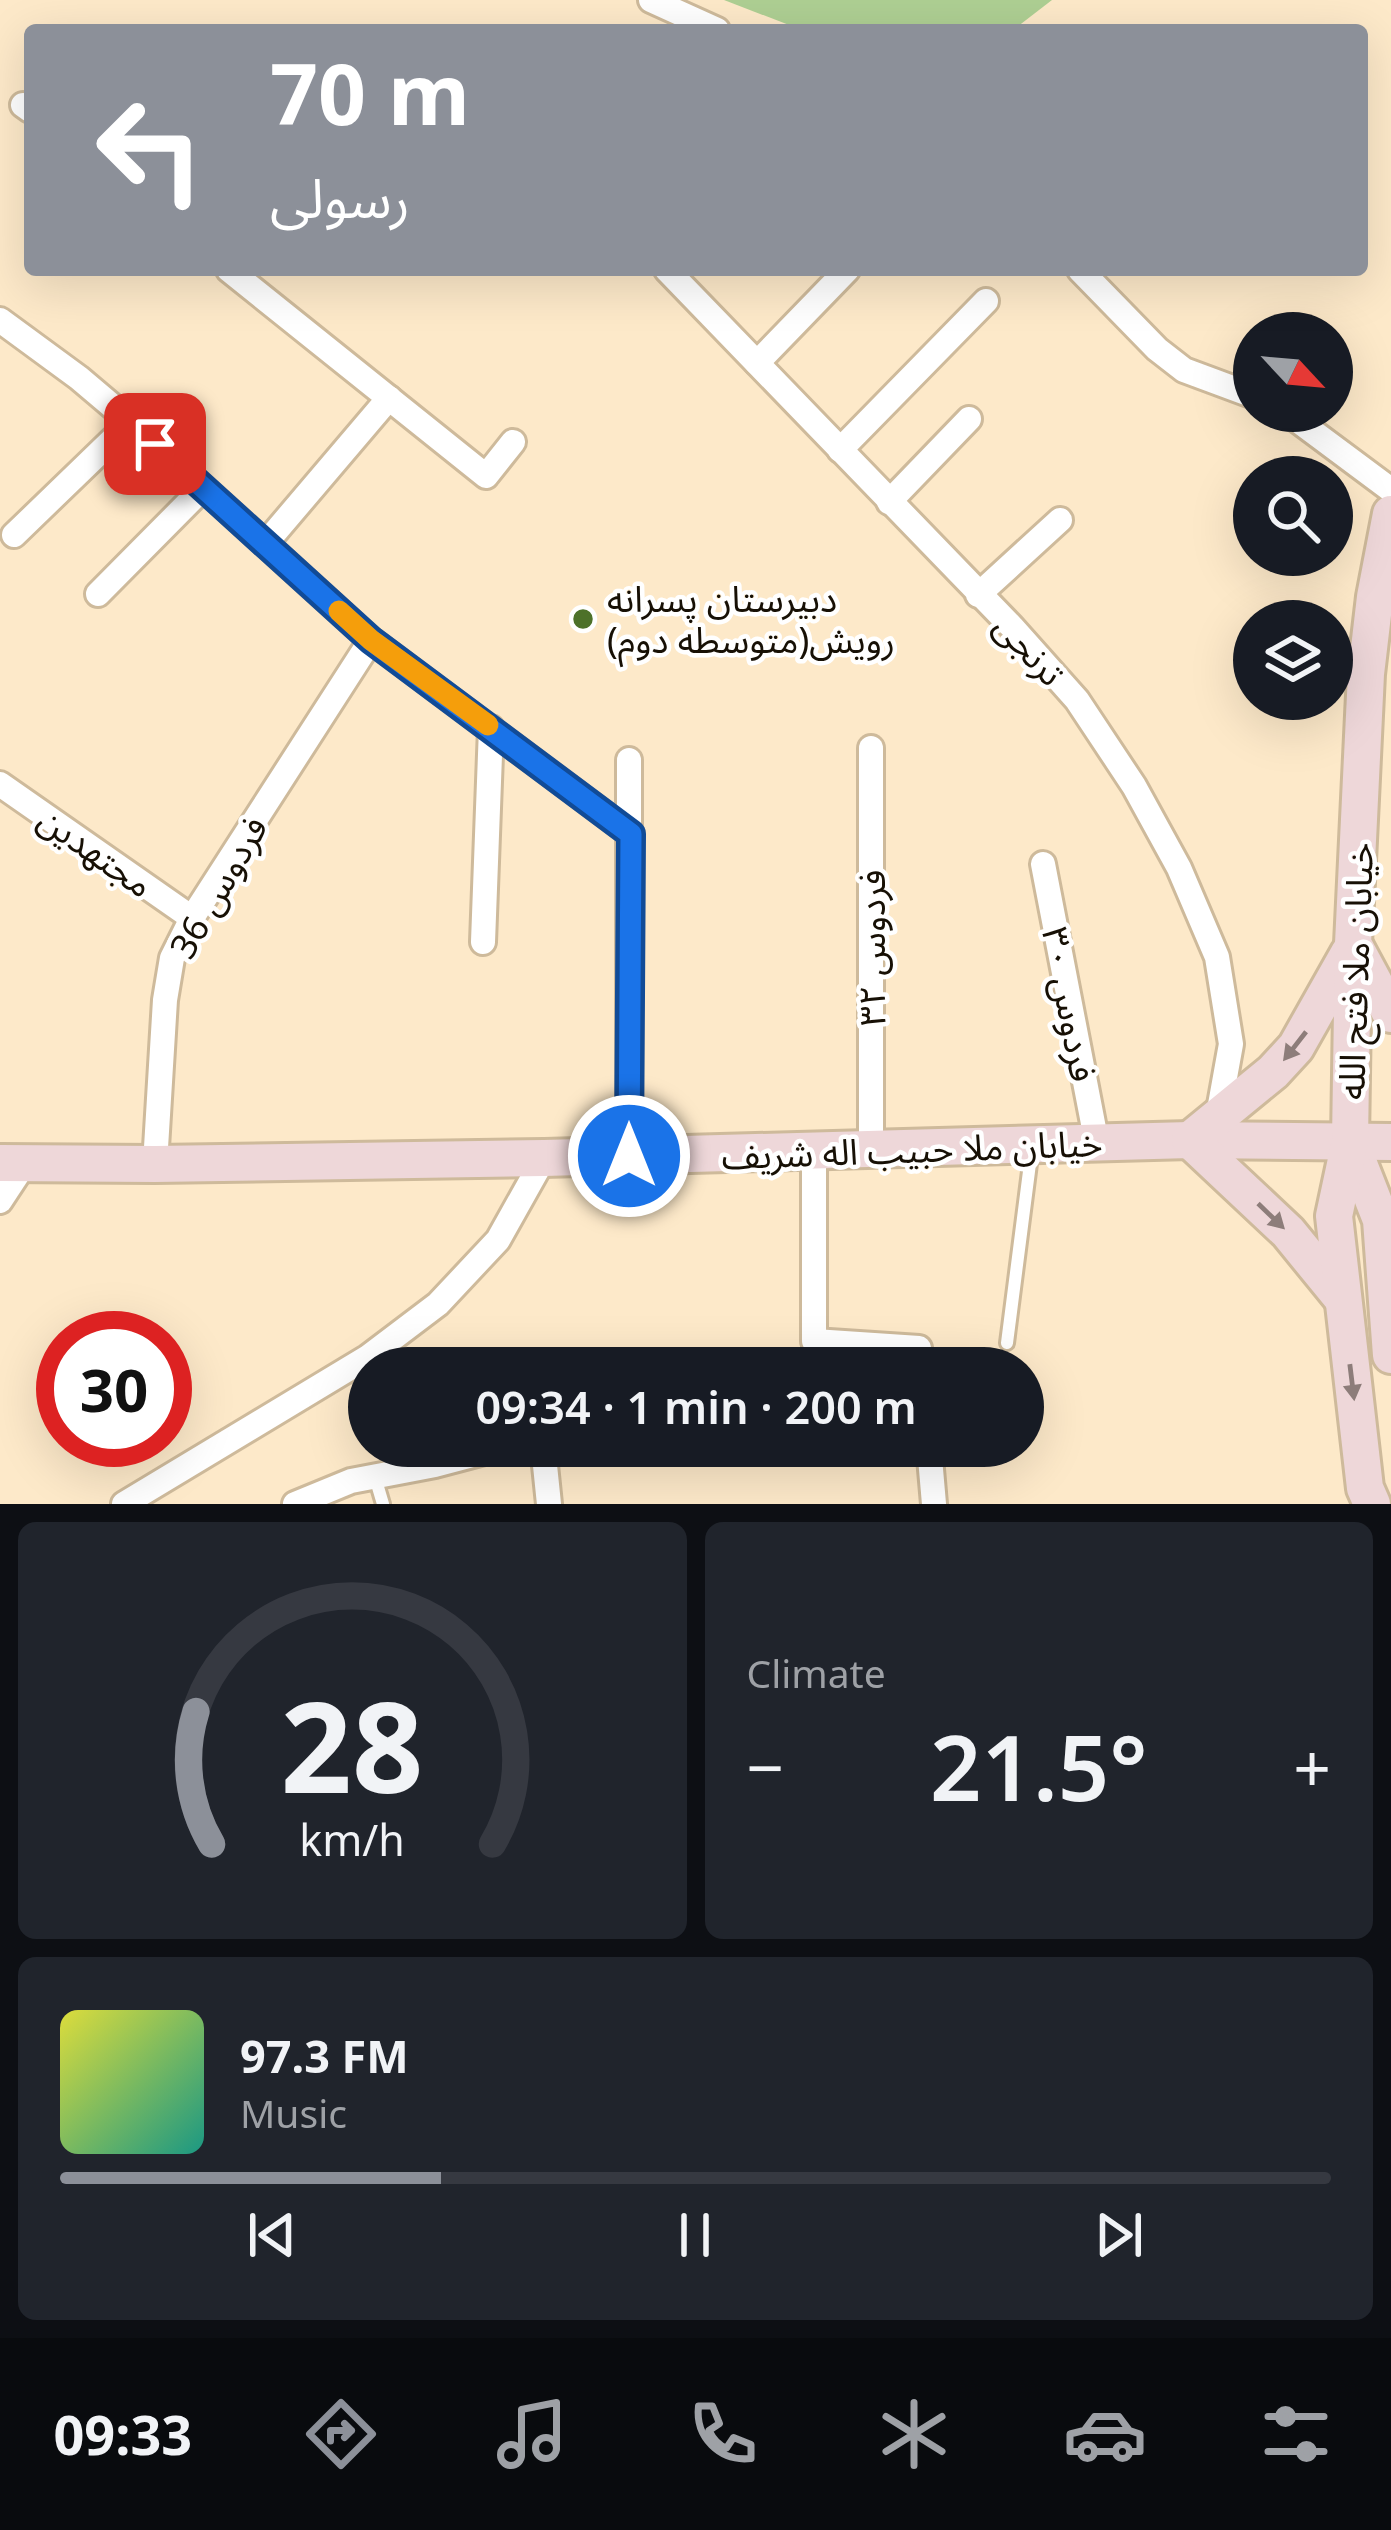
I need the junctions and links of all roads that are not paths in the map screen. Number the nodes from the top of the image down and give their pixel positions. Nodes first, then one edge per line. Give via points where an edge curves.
1 (651, 0) edge
2 (704, 24) edge
3 (236, 276) edge
4 (673, 276) edge
5 (841, 276) edge
6 (1086, 276) edge
7 (986, 301) dead end
8 (0, 320) edge
9 (757, 363) junction
10 (1233, 388) edge
11 (389, 398) junction
12 (969, 418) dead end
13 (131, 422) junction
14 (1313, 432) edge
15 (513, 442) dead end
16 (840, 450) junction
17 (203, 488) junction
18 (1391, 490) edge
19 (890, 502) junction
20 (1391, 514) edge
21 (1060, 520) dead end
22 (14, 535) dead end
23 (265, 544) junction
24 (98, 594) dead end
25 (978, 595) junction
26 (371, 640) junction
27 (491, 728) junction
28 (871, 748) dead end
29 (629, 760) dead end
30 (0, 784) edge
31 (631, 834) junction
32 (1043, 864) dead end
33 (192, 918) junction
34 (483, 942) dead end
35 (1353, 944) junction
36 (1391, 1014) edge
37 (1218, 1116) junction
38 (1190, 1140) junction
39 (1350, 1141) junction
40 (1391, 1142) edge
41 (1032, 1144) junction
42 (1097, 1144) junction
43 (871, 1148) junction
44 (814, 1149) junction
45 (629, 1156) junction
46 (544, 1159) junction
47 (12, 1163) edge
48 (154, 1164) junction
49 (0, 1201) edge
50 (1388, 1273) edge
51 (1342, 1298) junction
52 (1007, 1343) dead end
53 (902, 1347) edge
54 (1391, 1355) edge
55 (424, 1467) edge
56 (545, 1467) edge
57 (930, 1467) edge
58 (374, 1476) junction
59 (130, 1502) edge
60 (296, 1504) edge
61 (383, 1504) edge
62 (548, 1504) edge
63 (934, 1504) edge
64 (1372, 1504) edge

1 - 2 street
3 - 11 street
4 - 9 street, ترنجی
5 - 9 street
6 - 10 street via 1184,370
7 - 16 street
8 - 13 street
9 - 16 street, ترنجی
11 - 15 street via 487,476
11 - 23 street
12 - 19 street
13 - 17 street
13 - 22 street
14 - 18 street
16 - 19 street, ترنجی
17 - 23 street
17 - 24 street
19 - 25 street, ترنجی
20 - 35 main road, خیابان ملا فتح الله via 1366,674
21 - 25 street
23 - 26 street
25 - 37 street, ترنجی via 1077,700 1179,868 1217,957 1226,1002 1231,1044
26 - 27 street
26 - 33 street, فردوس 36
27 - 31 street
27 - 34 street
28 - 43 street, فردوس ۳۲
29 - 31 street
30 - 33 street, مجتهدین
31 - 45 street
32 - 42 street, فردوس ۳۰
33 - 48 street, فردوس 36 via 172,958 165,1000
35 - 36 main road
35 -> 37 main road via 1296,1047
35 - 39 main road, خیابان ملا فتح الله
37 - 38 main road
38 - 39 main road, خیابان ملا حبیب اله شریف
38 - 42 main road, خیابان ملا حبیب اله شریف
38 -> 51 main road via 1288,1232
39 - 40 main road, خیابان ملا حبیب اله شریف
39 - 50 main road via 1381,1220
39 - 51 main road via 1334,1216
41 - 42 main road, خیابان ملا حبیب اله شریف
41 - 43 main road, خیابان ملا حبیب اله شریف
41 - 52 lane
43 - 44 main road, خیابان ملا حبیب اله شریف
44 - 45 main road, خیابان ملا حبیب اله شریف
44 - 53 street via 814,1342
45 - 46 main road, خیابان ملا حبیب اله شریف
46 - 48 main road, خیابان ملا حبیب اله شریف
46 - 59 street via 498,1240 438,1304 353,1367
47 - 48 main road, خیابان ملا حبیب اله شریف
47 - 49 street
50 - 54 main road
51 -> 64 main road
55 - 58 street
56 - 62 street
57 - 63 street
58 - 60 street
58 - 61 lane

